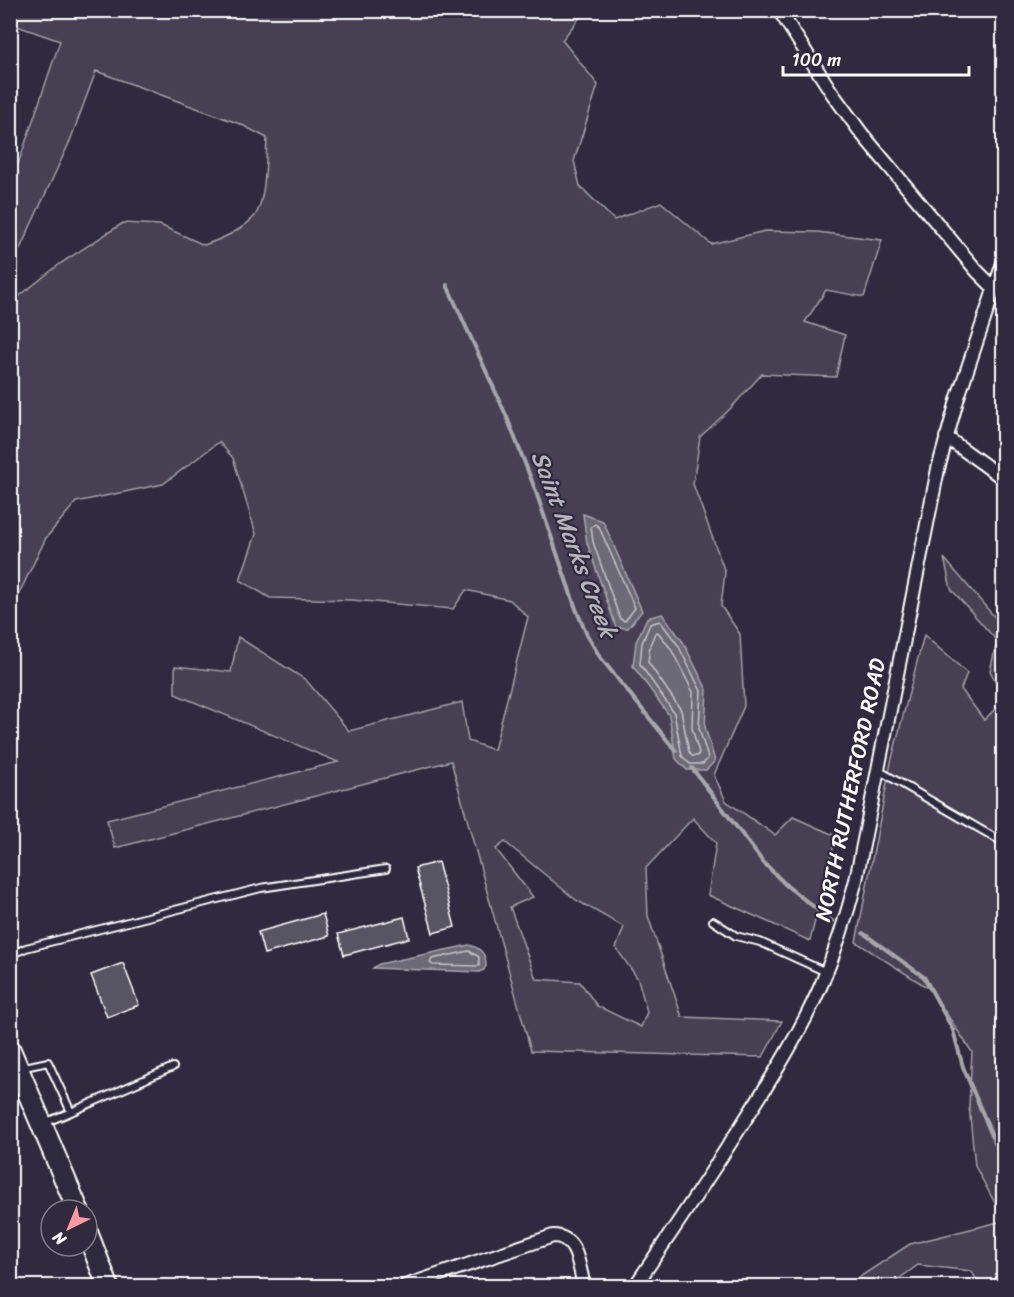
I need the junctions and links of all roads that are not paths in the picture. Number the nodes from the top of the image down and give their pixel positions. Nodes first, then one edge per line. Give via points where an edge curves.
1 (779, 10) edge
2 (1004, 261) edge
3 (994, 288) junction
4 (946, 437) junction
5 (1004, 479) edge
6 (878, 769) junction
7 (1004, 843) edge
8 (386, 869) dead end
9 (712, 921) dead end
10 (10, 955) edge
11 (826, 972) junction
12 (10, 1050) edge
13 (173, 1067) dead end
14 (19, 1068) junction
15 (70, 1112) junction
16 (43, 1124) junction
17 (73, 1198) edge
18 (97, 1258) edge
19 (108, 1287) edge
20 (405, 1287) edge
21 (584, 1287) edge
22 (635, 1287) edge

1 - 3 street via 862,134
2 - 3 street, NORTH RUTHERFORD ROAD
3 - 4 street, NORTH RUTHERFORD ROAD
4 - 5 street
4 - 6 street, NORTH RUTHERFORD ROAD
6 - 7 lane
6 - 11 street, NORTH RUTHERFORD ROAD via 846,920
8 - 10 lane via 261,888
9 - 11 lane via 735,936 760,942
11 - 22 street, NORTH RUTHERFORD ROAD via 766,1087
12 - 14 main road
13 - 15 lane
14 - 15 lane via 48,1062
14 - 16 main road
15 - 16 lane
16 - 17 main road
18 - 19 main road
20 - 21 street via 554,1236 573,1246

